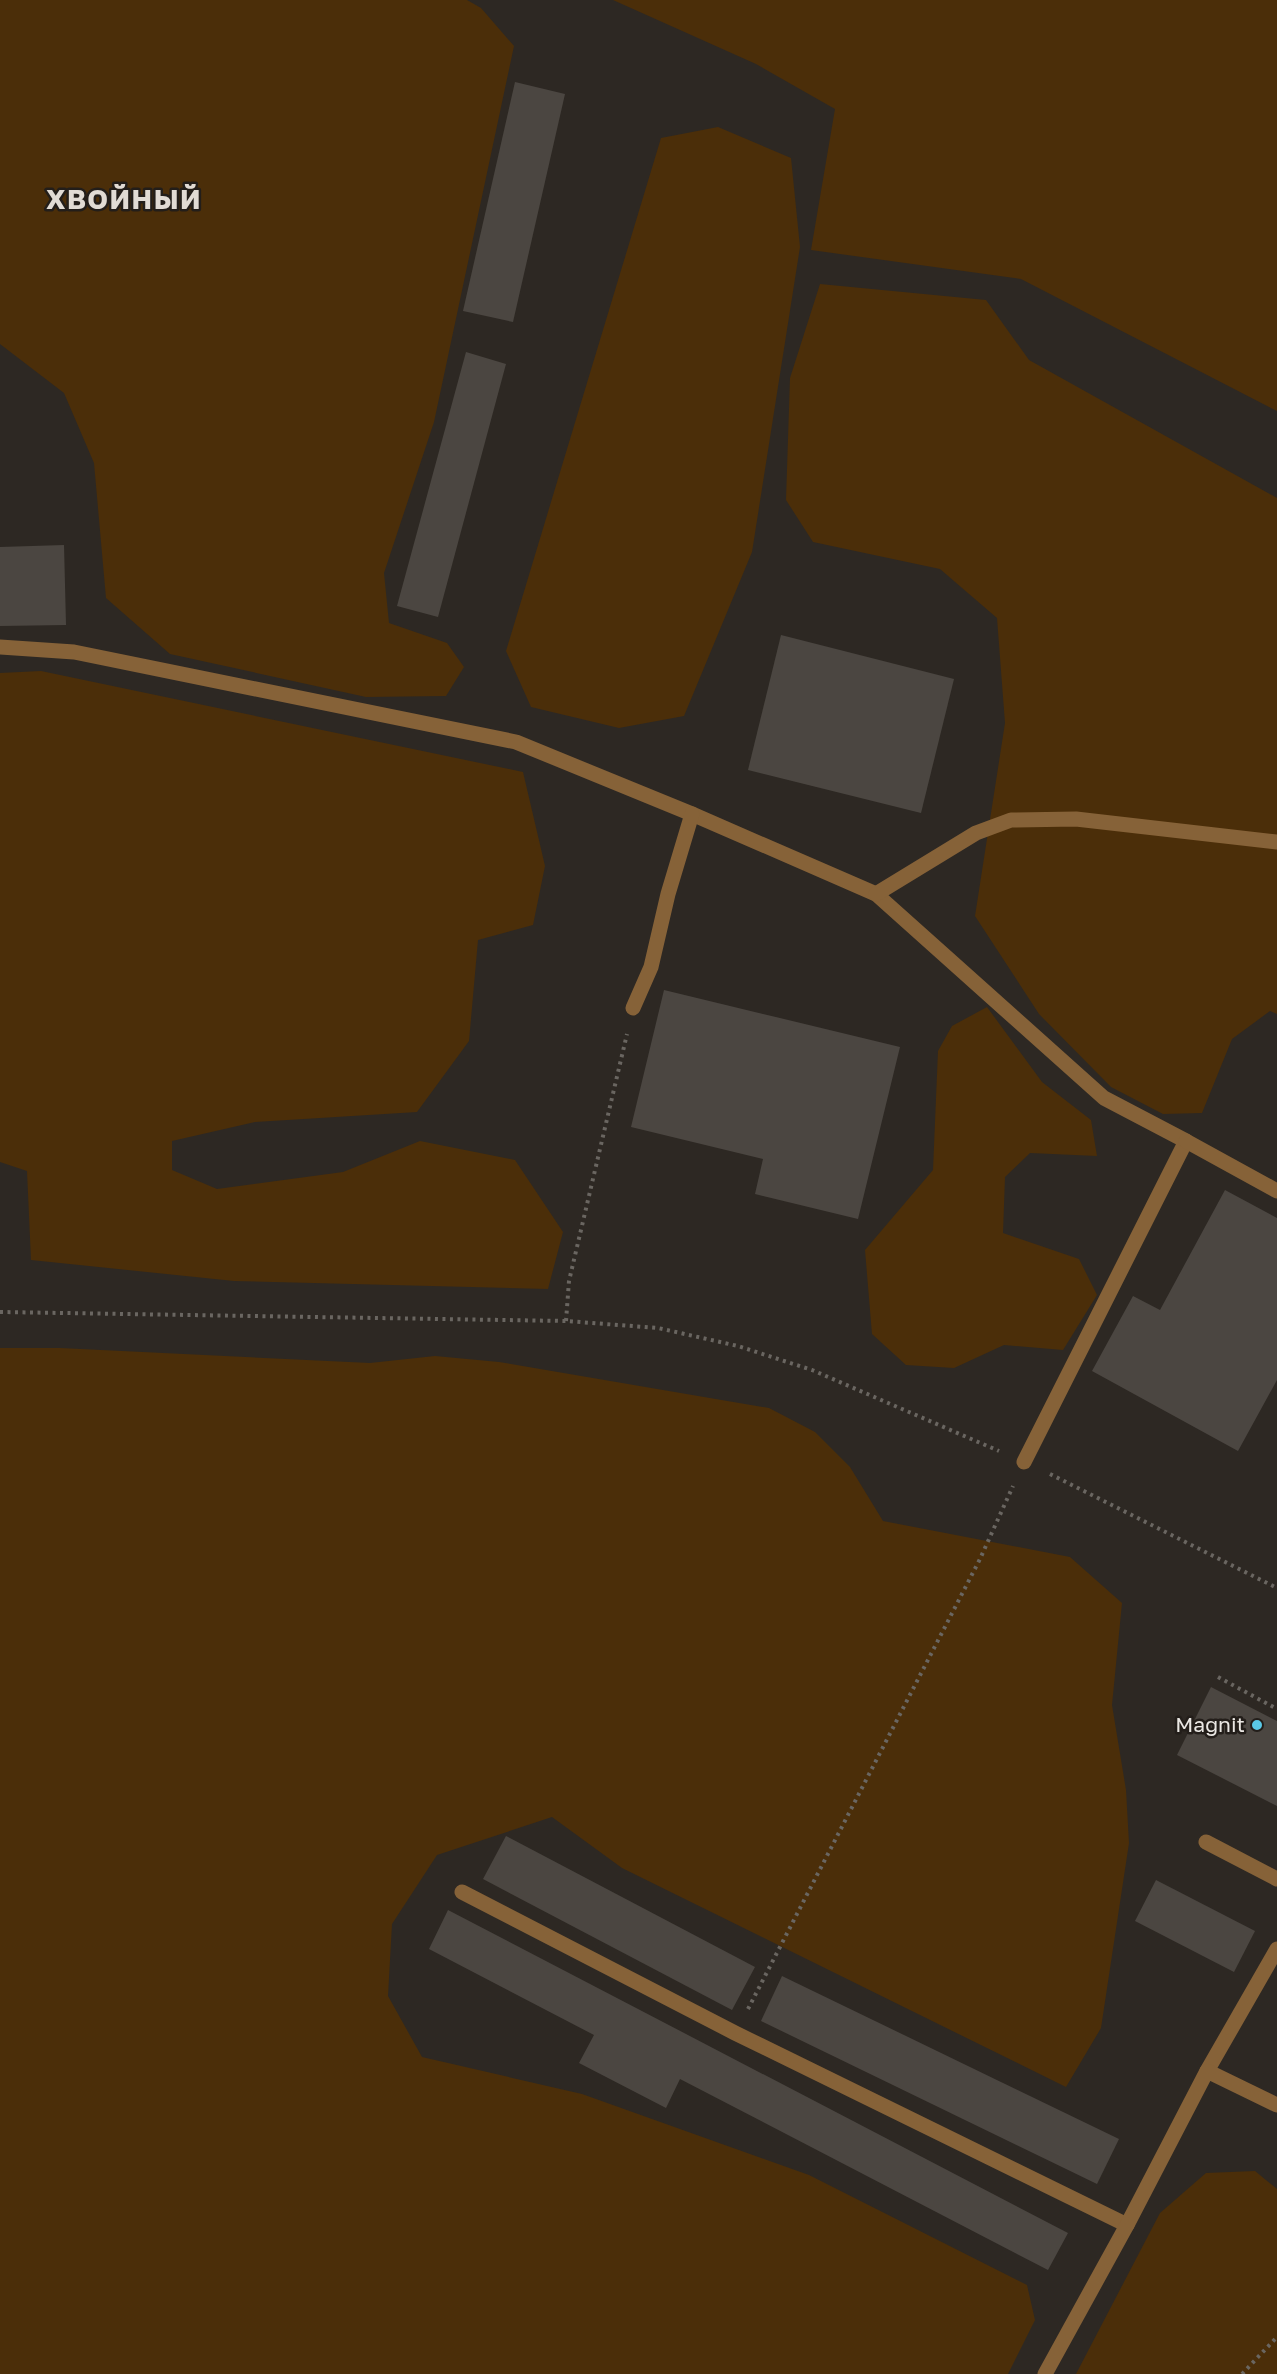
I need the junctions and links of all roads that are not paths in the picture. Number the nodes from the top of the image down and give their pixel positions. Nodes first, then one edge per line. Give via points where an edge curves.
1 (0, 646) edge
2 (692, 814) junction
3 (1277, 842) edge
4 (876, 894) junction
5 (633, 1008) road end
6 (1186, 1141) junction
7 (1277, 1191) edge
8 (1024, 1462) road end
9 (1206, 1842) dead end
10 (1277, 1879) edge
11 (462, 1892) dead end
12 (1277, 1949) edge
13 (1207, 2071) junction
14 (1277, 2106) edge
15 (1127, 2225) junction
16 (1045, 2374) edge

1 - 2 street via 74,652 516,742
2 - 4 street
2 - 5 street via 651,967
3 - 4 street via 1076,819 1011,820 976,833
4 - 6 street via 1104,1098
6 - 7 street
6 - 8 street
9 - 10 street
11 - 15 street via 735,2033
12 - 13 street
13 - 14 street
13 - 15 street
15 - 16 street

